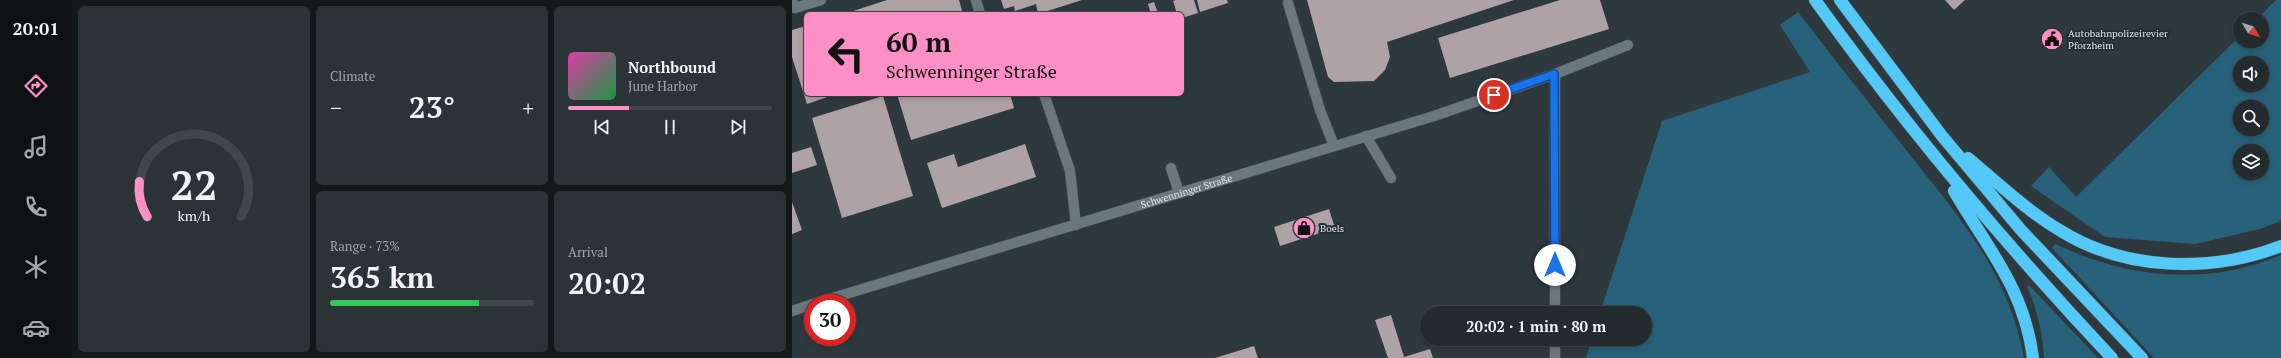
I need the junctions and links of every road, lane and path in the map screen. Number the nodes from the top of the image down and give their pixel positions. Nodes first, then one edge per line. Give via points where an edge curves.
1 (792, 0) edge
2 (821, 0) edge
3 (976, 0) edge
4 (1815, 0) edge
5 (1840, 0) edge
6 (1288, 3) dead end
7 (979, 12) edge
8 (1628, 45) dead end
9 (1554, 74) junction
10 (1045, 96) edge
11 (1366, 136) junction
12 (1942, 136) junction
13 (1334, 146) junction
14 (1930, 151) junction
15 (1171, 168) dead end
16 (1391, 178) dead end
17 (1179, 193) junction
18 (1076, 225) junction
19 (2281, 246) edge
20 (846, 294) edge
21 (1555, 306) edge
22 (804, 307) edge
23 (792, 311) edge
24 (1555, 346) edge
25 (1555, 358) edge
26 (2033, 358) edge
27 (2112, 358) edge
28 (2142, 358) edge

1 - 2 street via 795,8
3 - 7 street
4 - 14 highway
5 - 12 highway
6 - 13 street via 1320,110
8 - 9 street, Schwenninger Straße
9 - 11 street, Schwenninger Straße via 1434,116
9 - 21 street
10 - 18 street via 1070,171
11 - 13 street, Schwenninger Straße
11 - 16 street
12 - 19 highway via 2042,220 2085,244 2110,253 2130,259 2166,264 2216,263
12 - 28 highway via 2021,230
13 - 17 street, Schwenninger Straße
14 - 26 highway via 2008,276 2026,323
14 - 27 highway via 1996,231
15 - 17 street
17 - 18 street, Schwenninger Straße
18 - 20 street, Schwenninger Straße
22 - 23 street
24 - 25 street

